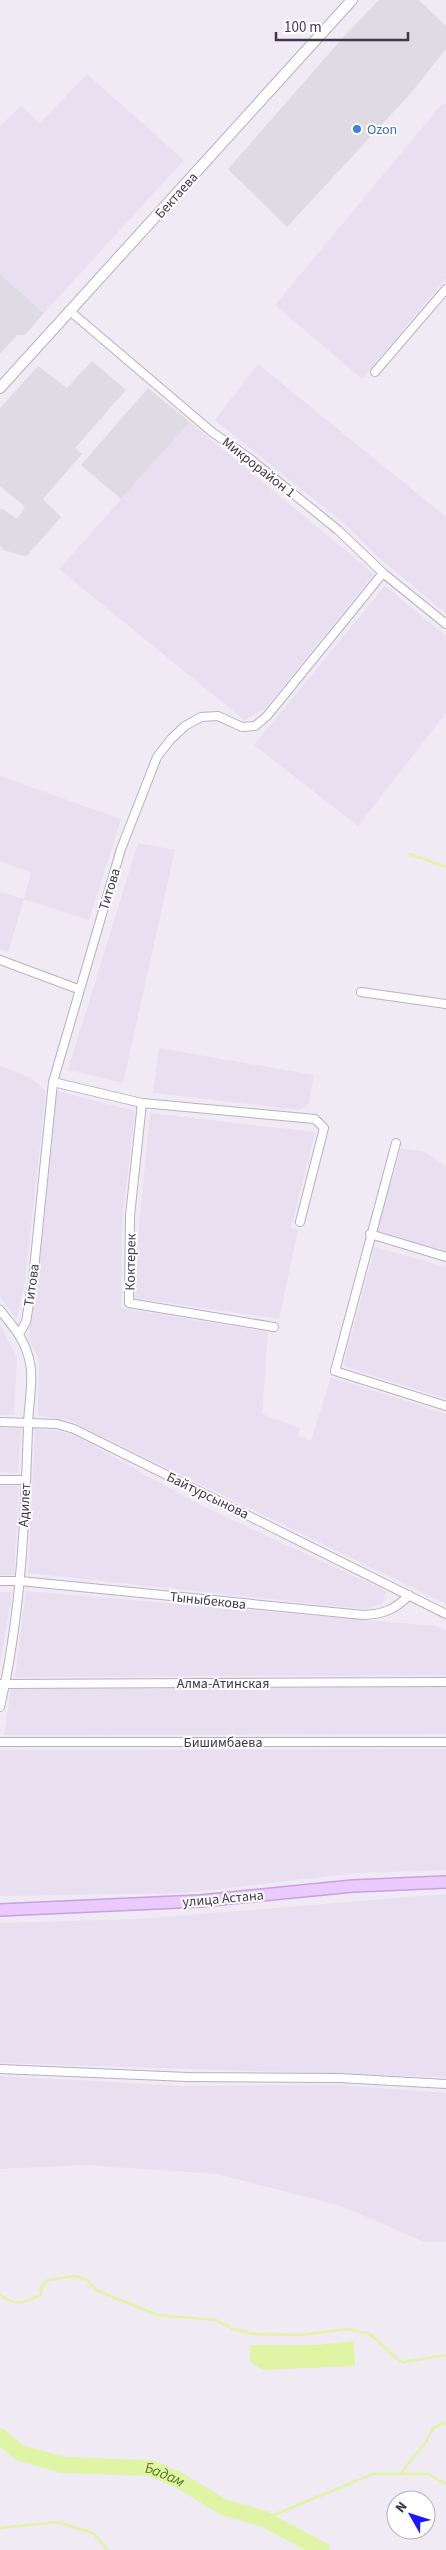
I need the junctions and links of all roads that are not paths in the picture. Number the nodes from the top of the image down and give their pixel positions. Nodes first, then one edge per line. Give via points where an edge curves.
1 (352, 0) edge
2 (446, 288) edge
3 (71, 312) junction
4 (375, 372) dead end
5 (0, 388) edge
6 (383, 573) junction
7 (446, 624) edge
8 (0, 960) edge
9 (78, 989) junction
10 (361, 992) dead end
11 (446, 1004) edge
12 (53, 1082) junction
13 (142, 1103) junction
14 (396, 1143) dead end
15 (300, 1222) dead end
16 (370, 1234) junction
17 (446, 1257) edge
18 (0, 1310) edge
19 (274, 1327) dead end
20 (19, 1334) junction
21 (446, 1406) edge
22 (0, 1422) edge
23 (28, 1422) junction
24 (0, 1480) edge
25 (26, 1480) junction
26 (20, 1581) junction
27 (0, 1582) edge
28 (409, 1595) junction
29 (446, 1614) edge
30 (446, 1682) edge
31 (3, 1684) edge
32 (0, 1707) edge
33 (0, 1742) edge
34 (446, 1742) edge
35 (446, 1882) edge
36 (0, 1910) edge
37 (0, 2069) edge
38 (446, 2084) edge

1 - 3 street, Бектаева
2 - 4 street
3 - 5 street, Бектаева
3 - 6 street, Микрорайон 1 via 212,432 338,530
6 - 7 street, Микрорайон 1
6 - 9 street, Титова via 267,716 255,726 242,727 218,716 200,717 166,743 120,849
8 - 9 street
9 - 12 street, Титова
10 - 11 street
12 - 13 street
12 - 20 street, Титова via 33,1279 26,1322
13 - 15 street via 315,1119 324,1128
13 - 19 street, Коктерек via 130,1216 129,1303
14 - 16 street
16 - 17 street
16 - 21 street via 335,1371
18 - 20 street, Адилет
20 - 23 street, Адилет via 31,1373
22 - 23 street, Байтурсынова
23 - 25 street, Адилет
23 - 28 street, Байтурсынова via 74,1429
24 - 25 street
25 - 26 street, Адилет
26 - 27 street, Тыныбекова
26 - 28 street, Тыныбекова via 363,1615 383,1614 399,1606
26 - 31 street, Адилет
28 - 29 street, Байтурсынова
30 - 31 street, Алма-Атинская
31 - 32 street, Адилет
33 - 34 street, Бишимбаева
35 - 36 main road, улица Астана via 353,1886 200,1901
37 - 38 street

